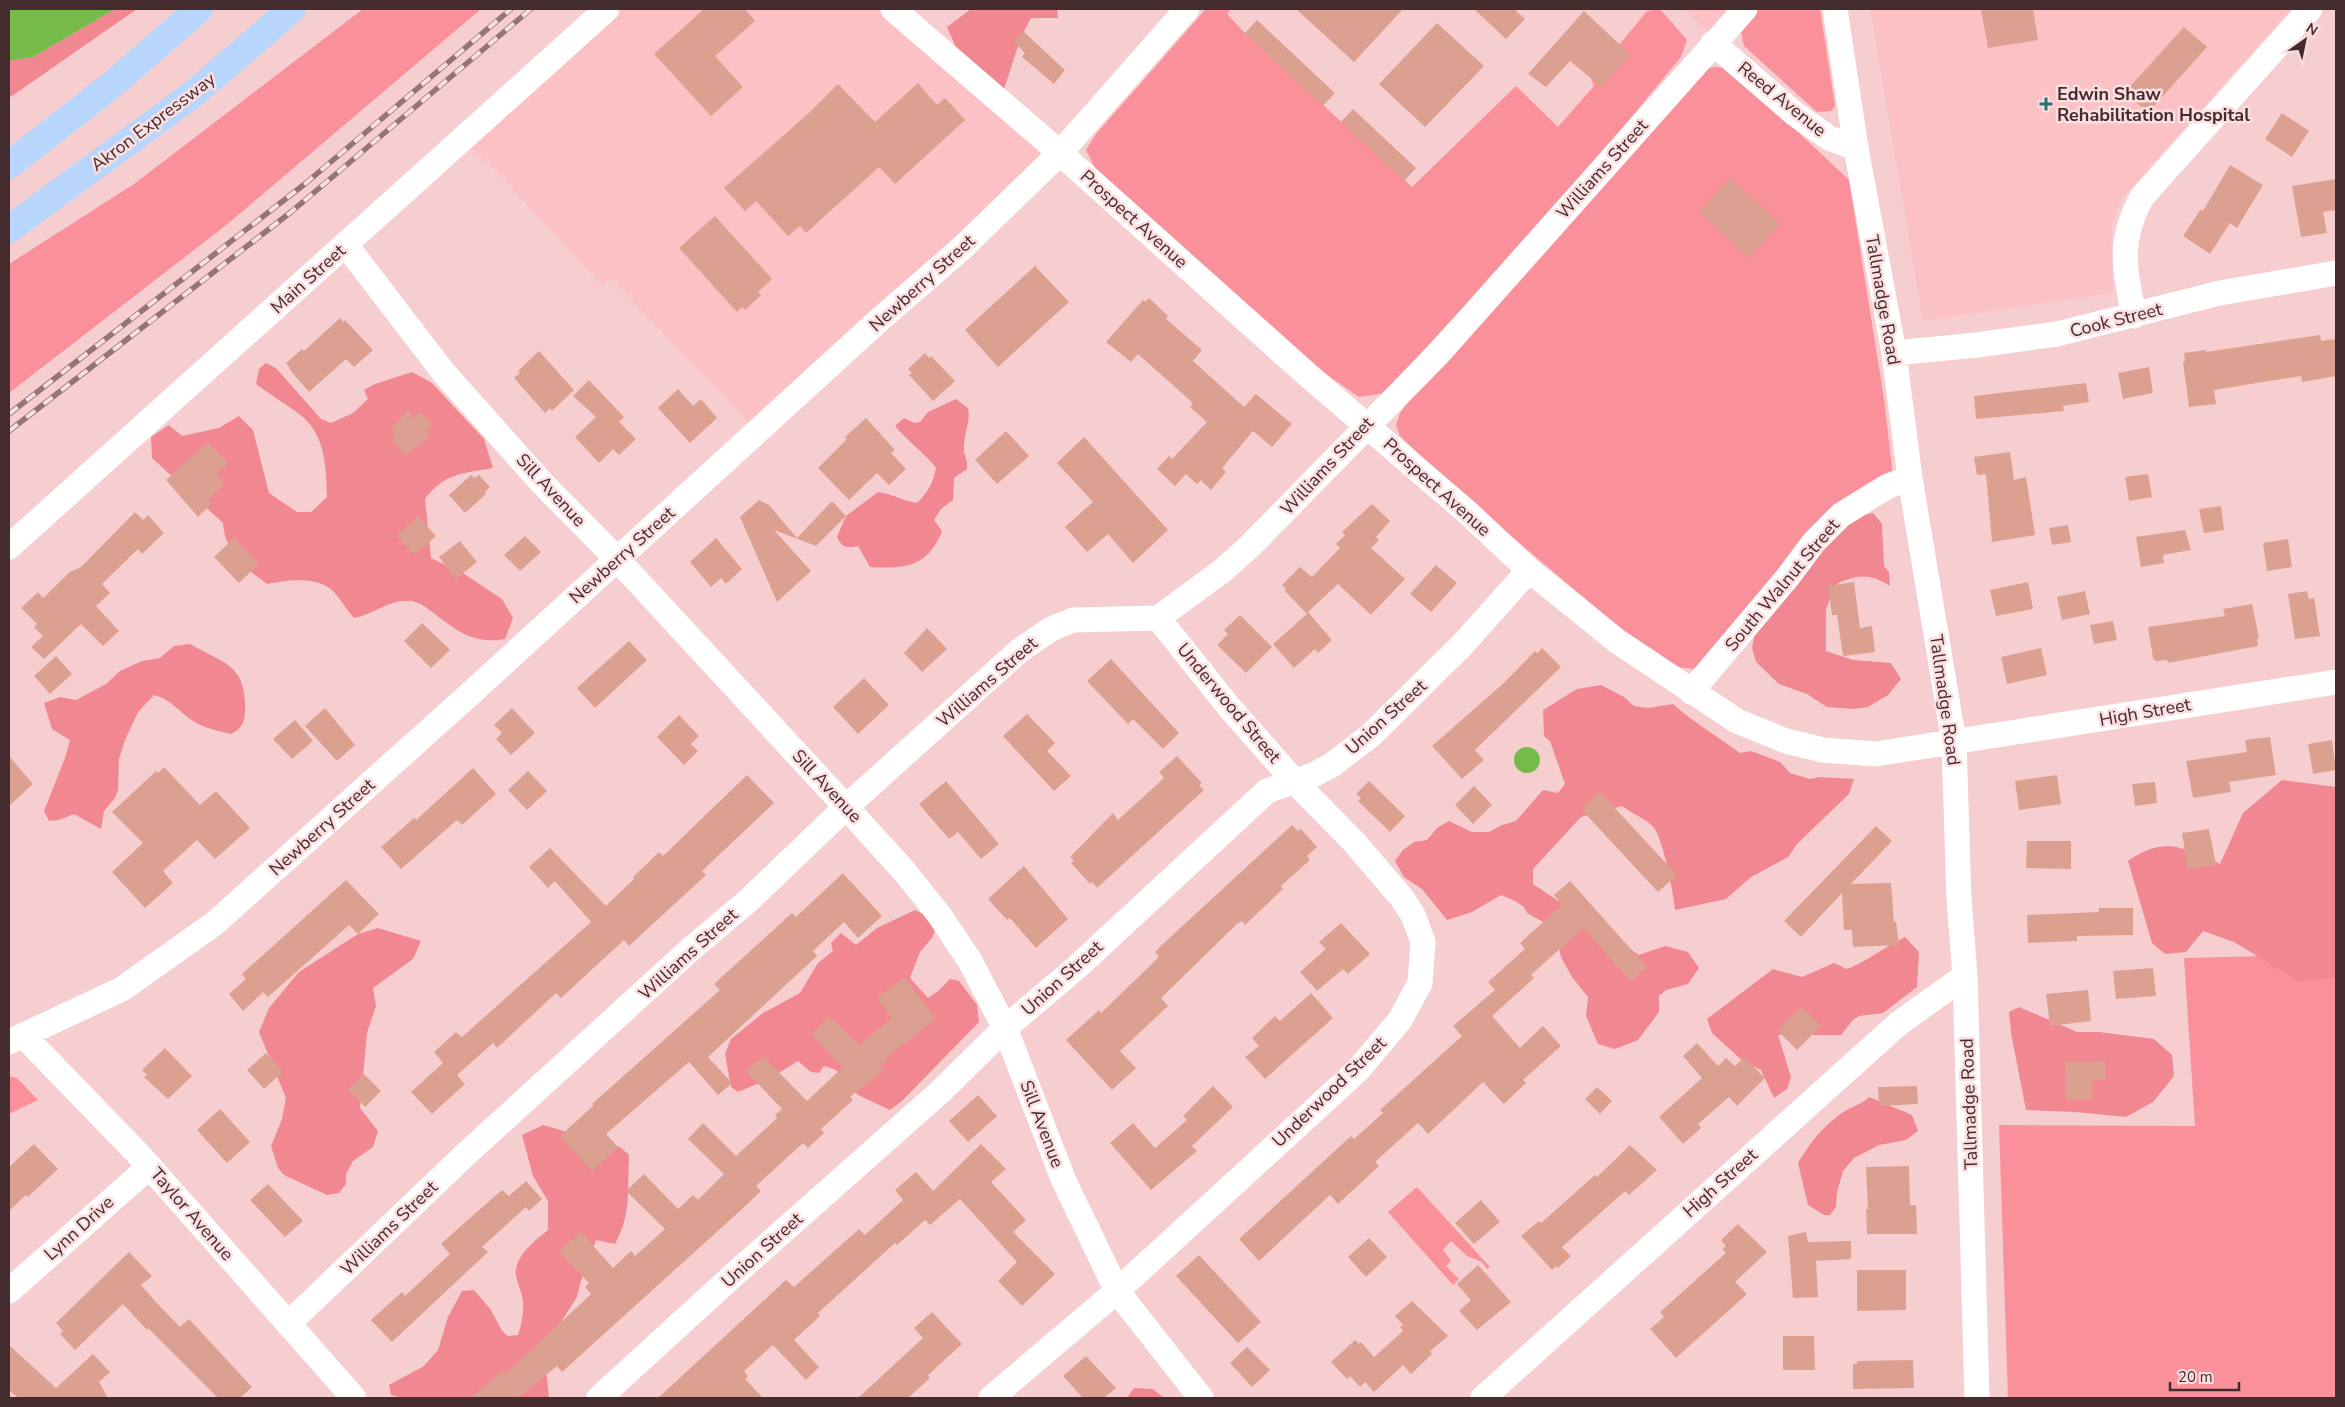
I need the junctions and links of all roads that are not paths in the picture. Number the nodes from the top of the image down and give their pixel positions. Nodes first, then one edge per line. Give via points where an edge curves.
1 (199, 9) edge
2 (292, 9) edge
3 (309, 9) edge
4 (607, 9) edge
5 (893, 9) edge
6 (1187, 9) edge
7 (1744, 9) edge
8 (1835, 9) edge
9 (2310, 9) edge
10 (1713, 43) junction
11 (192, 95) junction
12 (1856, 148) junction
13 (1060, 153) junction
14 (9, 165) edge
15 (9, 229) edge
16 (346, 245) junction
17 (2336, 274) edge
18 (2134, 316) junction
19 (1894, 353) junction
20 (1366, 424) junction
21 (1910, 478) junction
22 (9, 547) edge
23 (617, 559) junction
24 (1529, 570) junction
25 (1158, 618) junction
26 (2336, 682) edge
27 (1691, 692) junction
28 (1954, 742) junction
29 (1296, 783) junction
30 (846, 807) junction
31 (1965, 976) junction
32 (1005, 1028) junction
33 (16, 1039) edge
34 (149, 1167) junction
35 (9, 1291) edge
36 (1117, 1291) junction
37 (288, 1324) junction
38 (354, 1398) edge
39 (599, 1398) edge
40 (991, 1398) edge
41 (1201, 1398) edge
42 (1483, 1398) edge
43 (1977, 1398) edge

1 - 14 highway via 114,83
2 - 11 highway, Akron Expressway
3 - 11 highway
4 - 16 street, Main Street
5 - 13 street, Prospect Avenue
6 - 13 street, Newberry Street
7 - 10 street, Williams Street
8 - 12 street, Tallmadge Road
9 - 18 street via 2142,198 2126,230 2124,248 2124,266
10 - 12 street, Reed Avenue via 1795,114 1829,138
10 - 20 street, Williams Street via 1440,352
11 - 15 highway, Akron Expressway
12 - 19 street, Tallmadge Road
13 - 20 street, Prospect Avenue
13 - 23 street, Newberry Street via 962,248
16 - 22 street, Main Street
16 - 23 street, Sill Avenue via 444,373 542,483
17 - 18 street, Cook Street via 2220,293
18 - 19 street, Cook Street via 2057,334
19 - 21 street, Tallmadge Road
20 - 24 street, Prospect Avenue
20 - 25 street, Williams Street via 1263,535 1222,571
21 - 27 street, South Walnut Street via 1888,486 1841,515 1814,542
21 - 28 street, Tallmadge Road
23 - 30 street, Sill Avenue
23 - 33 street, Newberry Street via 215,923 122,989
24 - 27 street, Prospect Avenue via 1617,641
24 - 29 street, Union Street via 1385,723 1332,765
25 - 29 street, Underwood Street via 1229,707
25 - 30 street, Williams Street via 1073,620 1034,639
26 - 28 street, High Street
27 - 28 street, Prospect Avenue via 1737,721 1786,741 1823,750 1876,754
28 - 31 street, Tallmadge Road
29 - 32 street, Union Street via 1267,791 1076,968
29 - 36 street, Underwood Street via 1384,876 1413,915 1423,942 1420,983 1400,1020 1358,1070
30 - 32 street, Sill Avenue via 940,916 970,962
30 - 37 street, Williams Street via 749,900 466,1154
31 - 42 street, High Street via 1898,1024
31 - 43 street, Tallmadge Road
32 - 36 street, Sill Avenue via 1064,1182
32 - 39 street, Union Street via 940,1092
33 - 34 street, Taylor Avenue
34 - 35 street, Lynn Drive
34 - 37 street, Taylor Avenue
36 - 40 street, Underwood Street
36 - 41 street, Sill Avenue
37 - 38 street, Taylor Avenue

